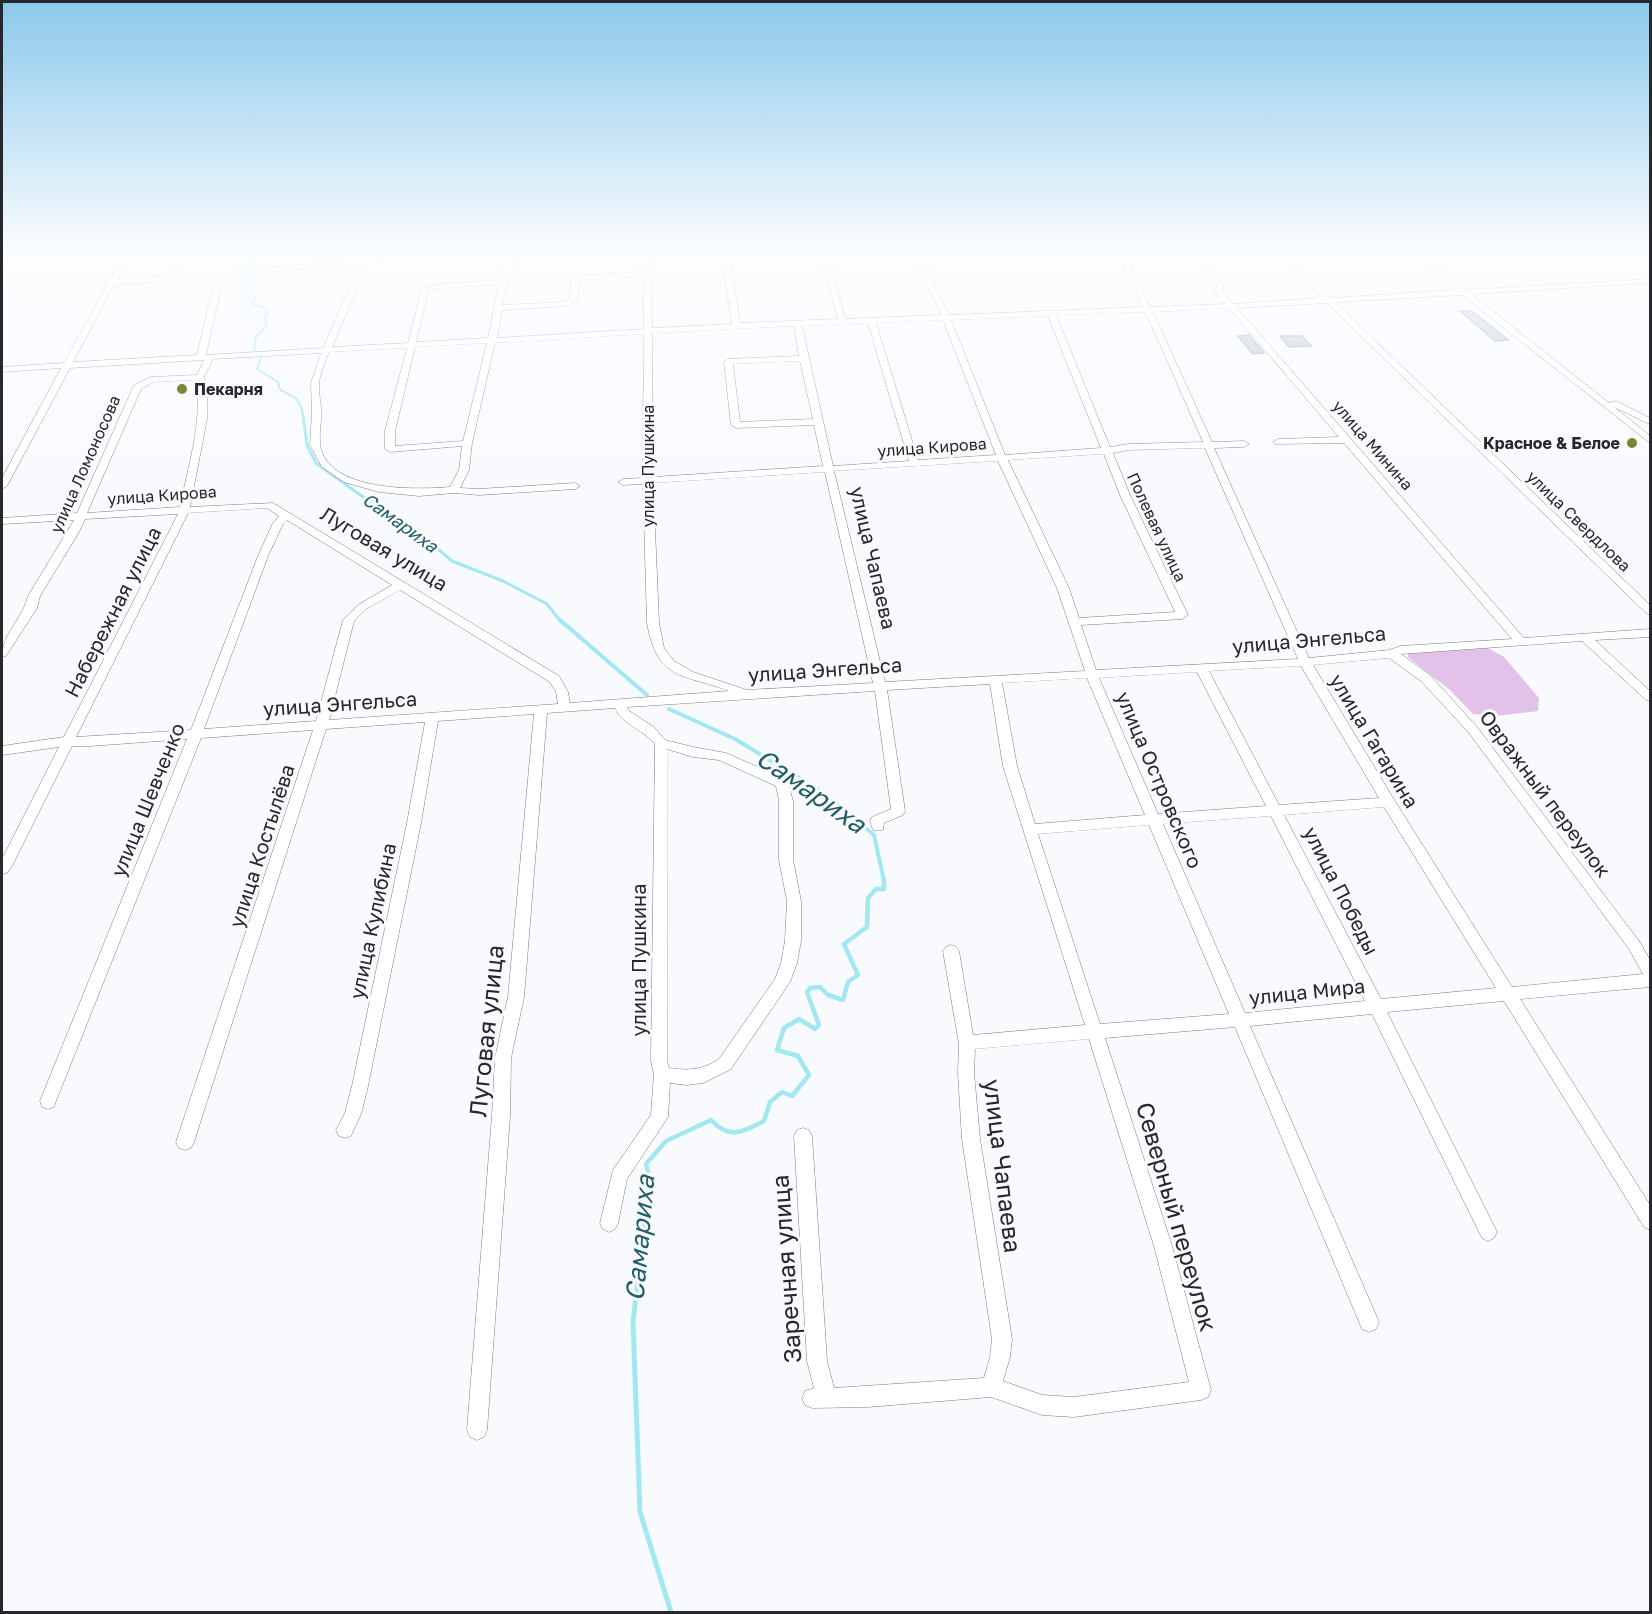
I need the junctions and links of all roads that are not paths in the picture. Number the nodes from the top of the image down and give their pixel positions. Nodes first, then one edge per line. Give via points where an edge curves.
1 (87, 327) edge
2 (211, 327) edge
3 (337, 327) edge
4 (416, 327) edge
5 (494, 327) edge
6 (646, 327) edge
7 (712, 327) edge
8 (798, 327) edge
9 (873, 327) edge
10 (950, 327) edge
11 (1057, 327) edge
12 (1156, 327) edge
13 (1249, 327) edge
14 (1356, 327) edge
15 (1508, 327) edge
16 (646, 331) junction
17 (492, 340) junction
18 (411, 345) junction
19 (327, 349) junction
20 (206, 357) junction
21 (804, 358) junction
22 (66, 365) junction
23 (2, 369) edge
24 (200, 377) junction
25 (1590, 392) junction
26 (1650, 421) edge
27 (816, 422) junction
28 (1347, 440) junction
29 (1650, 440) edge
30 (467, 442) junction
31 (1278, 442) dead end
32 (1207, 444) junction
33 (1244, 444) dead end
34 (1106, 451) junction
35 (1002, 457) junction
36 (914, 463) junction
37 (829, 469) junction
38 (647, 480) junction
39 (623, 482) dead end
40 (2, 486) edge
41 (575, 486) dead end
42 (454, 490) junction
43 (185, 509) junction
44 (286, 514) junction
45 (81, 515) junction
46 (2, 521) edge
47 (402, 584) junction
48 (1650, 611) edge
49 (1074, 622) junction
50 (1650, 633) edge
51 (1584, 637) junction
52 (1520, 641) junction
53 (2, 653) edge
54 (1391, 654) junction
55 (1305, 662) junction
56 (1201, 668) junction
57 (1092, 675) junction
58 (995, 680) junction
59 (880, 686) junction
60 (747, 694) junction
61 (1650, 697) edge
62 (619, 704) junction
63 (566, 708) junction
64 (541, 709) junction
65 (432, 717) junction
66 (321, 725) junction
67 (196, 734) junction
68 (68, 741) junction
69 (661, 743) junction
70 (2, 750) edge
71 (1388, 802) junction
72 (1276, 812) junction
73 (1154, 820) junction
74 (878, 826) dead end
75 (1032, 830) junction
76 (2, 869) edge
77 (951, 951) dead end
78 (1650, 973) edge
79 (1650, 980) edge
80 (1507, 993) junction
81 (1376, 1006) junction
82 (1240, 1020) junction
83 (1095, 1032) junction
84 (967, 1044) junction
85 (662, 1074) junction
86 (48, 1101) dead end
87 (345, 1130) dead end
88 (803, 1136) dead end
89 (185, 1142) dead end
90 (1650, 1221) edge
91 (609, 1223) dead end
92 (1488, 1232) dead end
93 (1369, 1322) dead end
94 (991, 1387) junction
95 (820, 1398) joint
96 (477, 1430) dead end

1 - 22 street
2 - 20 street
3 - 19 street
4 - 18 street
5 - 17 street
6 - 16 street, улица Пушкина
7 - 16 street
8 - 21 street, улица Чапаева
9 - 36 street
10 - 35 street, улица Островского
11 - 34 street, Полевая улица
12 - 32 street, улица Гагарина
13 - 28 street, улица Минина
14 - 48 street, улица Свердлова
15 - 25 street
16 - 17 street
16 - 38 street, улица Пушкина
17 - 18 street
17 - 30 street
18 - 19 street
18 - 30 street via 390,432 390,449
19 - 20 street
19 - 42 street via 315,383 315,445 325,465 347,480 379,489 419,493
20 - 22 street
20 - 24 street
21 - 27 street, улица Чапаева
21 - 27 street via 728,362 736,425
22 - 23 street
22 - 40 street
24 - 43 street, Набережная улица via 202,419
24 - 45 street, улица Ломоносова via 145,382 134,392
25 - 26 street
25 - 29 street
27 - 37 street, улица Чапаева
28 - 31 street
28 - 52 street, улица Минина
30 - 42 street via 464,470
32 - 33 street, улица Кирова
32 - 34 street, улица Кирова
32 - 55 street, улица Гагарина
34 - 35 street, улица Кирова
34 - 49 street, Полевая улица via 1182,615
35 - 36 street, улица Кирова
35 - 49 street, улица Островского via 1063,588
36 - 37 street, улица Кирова
37 - 38 street, улица Кирова
37 - 59 street, улица Чапаева
38 - 39 street, улица Кирова
38 - 60 street, улица Пушкина via 653,623 660,654 687,675
41 - 42 street
43 - 44 street, улица Кирова via 269,505
43 - 45 street, улица Кирова
43 - 68 street, Набережная улица
44 - 47 street, Луговая улица
44 - 67 street, улица Шевченко via 263,556
45 - 46 street, улица Кирова
45 - 53 street, улица Ломоносова
47 - 63 street, Луговая улица via 555,679
47 - 66 street, улица Костылёва via 362,608 350,620
49 - 57 street, улица Островского
50 - 51 street, улица Энгельса
51 - 52 street, улица Энгельса
51 - 61 street
52 - 54 street, улица Энгельса
54 - 55 street, улица Энгельса
54 - 78 street, Овражный переулок via 1407,662 1445,696 1473,729 1634,945
55 - 56 street, улица Энгельса
55 - 71 street, улица Гагарина
56 - 57 street, улица Энгельса
56 - 72 street, улица Победы
57 - 58 street, улица Энгельса
57 - 73 street, улица Островского
58 - 59 street, улица Энгельса
58 - 75 street, Северный переулок via 1010,766
59 - 60 street, улица Энгельса
59 - 74 street, улица Чапаева via 898,812 877,821
60 - 62 street, улица Энгельса
62 - 63 street, улица Энгельса
62 - 69 street via 624,714 650,730
63 - 64 street, улица Энгельса
64 - 65 street, улица Энгельса
64 - 96 street, Луговая улица via 516,997 503,1058
65 - 66 street, улица Энгельса
65 - 87 street, улица Кулибина via 365,1063
66 - 67 street, улица Энгельса
66 - 89 street, улица Костылёва
67 - 68 street, улица Энгельса
67 - 86 street, улица Шевченко
68 - 70 street, улица Энгельса
68 - 76 street, Набережная улица
69 - 85 street, улица Пушкина
69 - 85 street via 721,756 782,783 786,801 786,860 794,901 793,941 782,982 725,1064 713,1074 682,1078
71 - 72 street
71 - 80 street, улица Гагарина
72 - 73 street
72 - 81 street, улица Победы
73 - 75 street
73 - 82 street, улица Островского
75 - 83 street, Северный переулок
77 - 84 street, улица Чапаева
79 - 80 street, улица Мира
80 - 81 street, улица Мира
80 - 90 street, улица Гагарина
81 - 82 street, улица Мира
81 - 92 street, улица Победы
82 - 83 street, улица Мира
82 - 93 street, улица Островского
83 - 84 street, улица Мира
83 - 94 street, Северный переулок via 1163,1246 1201,1390 1074,1407 1042,1405
84 - 94 street, улица Чапаева via 971,1139 1002,1339
85 - 91 street, улица Пушкина via 659,1117 619,1176
88 - 95 street, Заречная улица
94 - 95 street, Северный переулок

